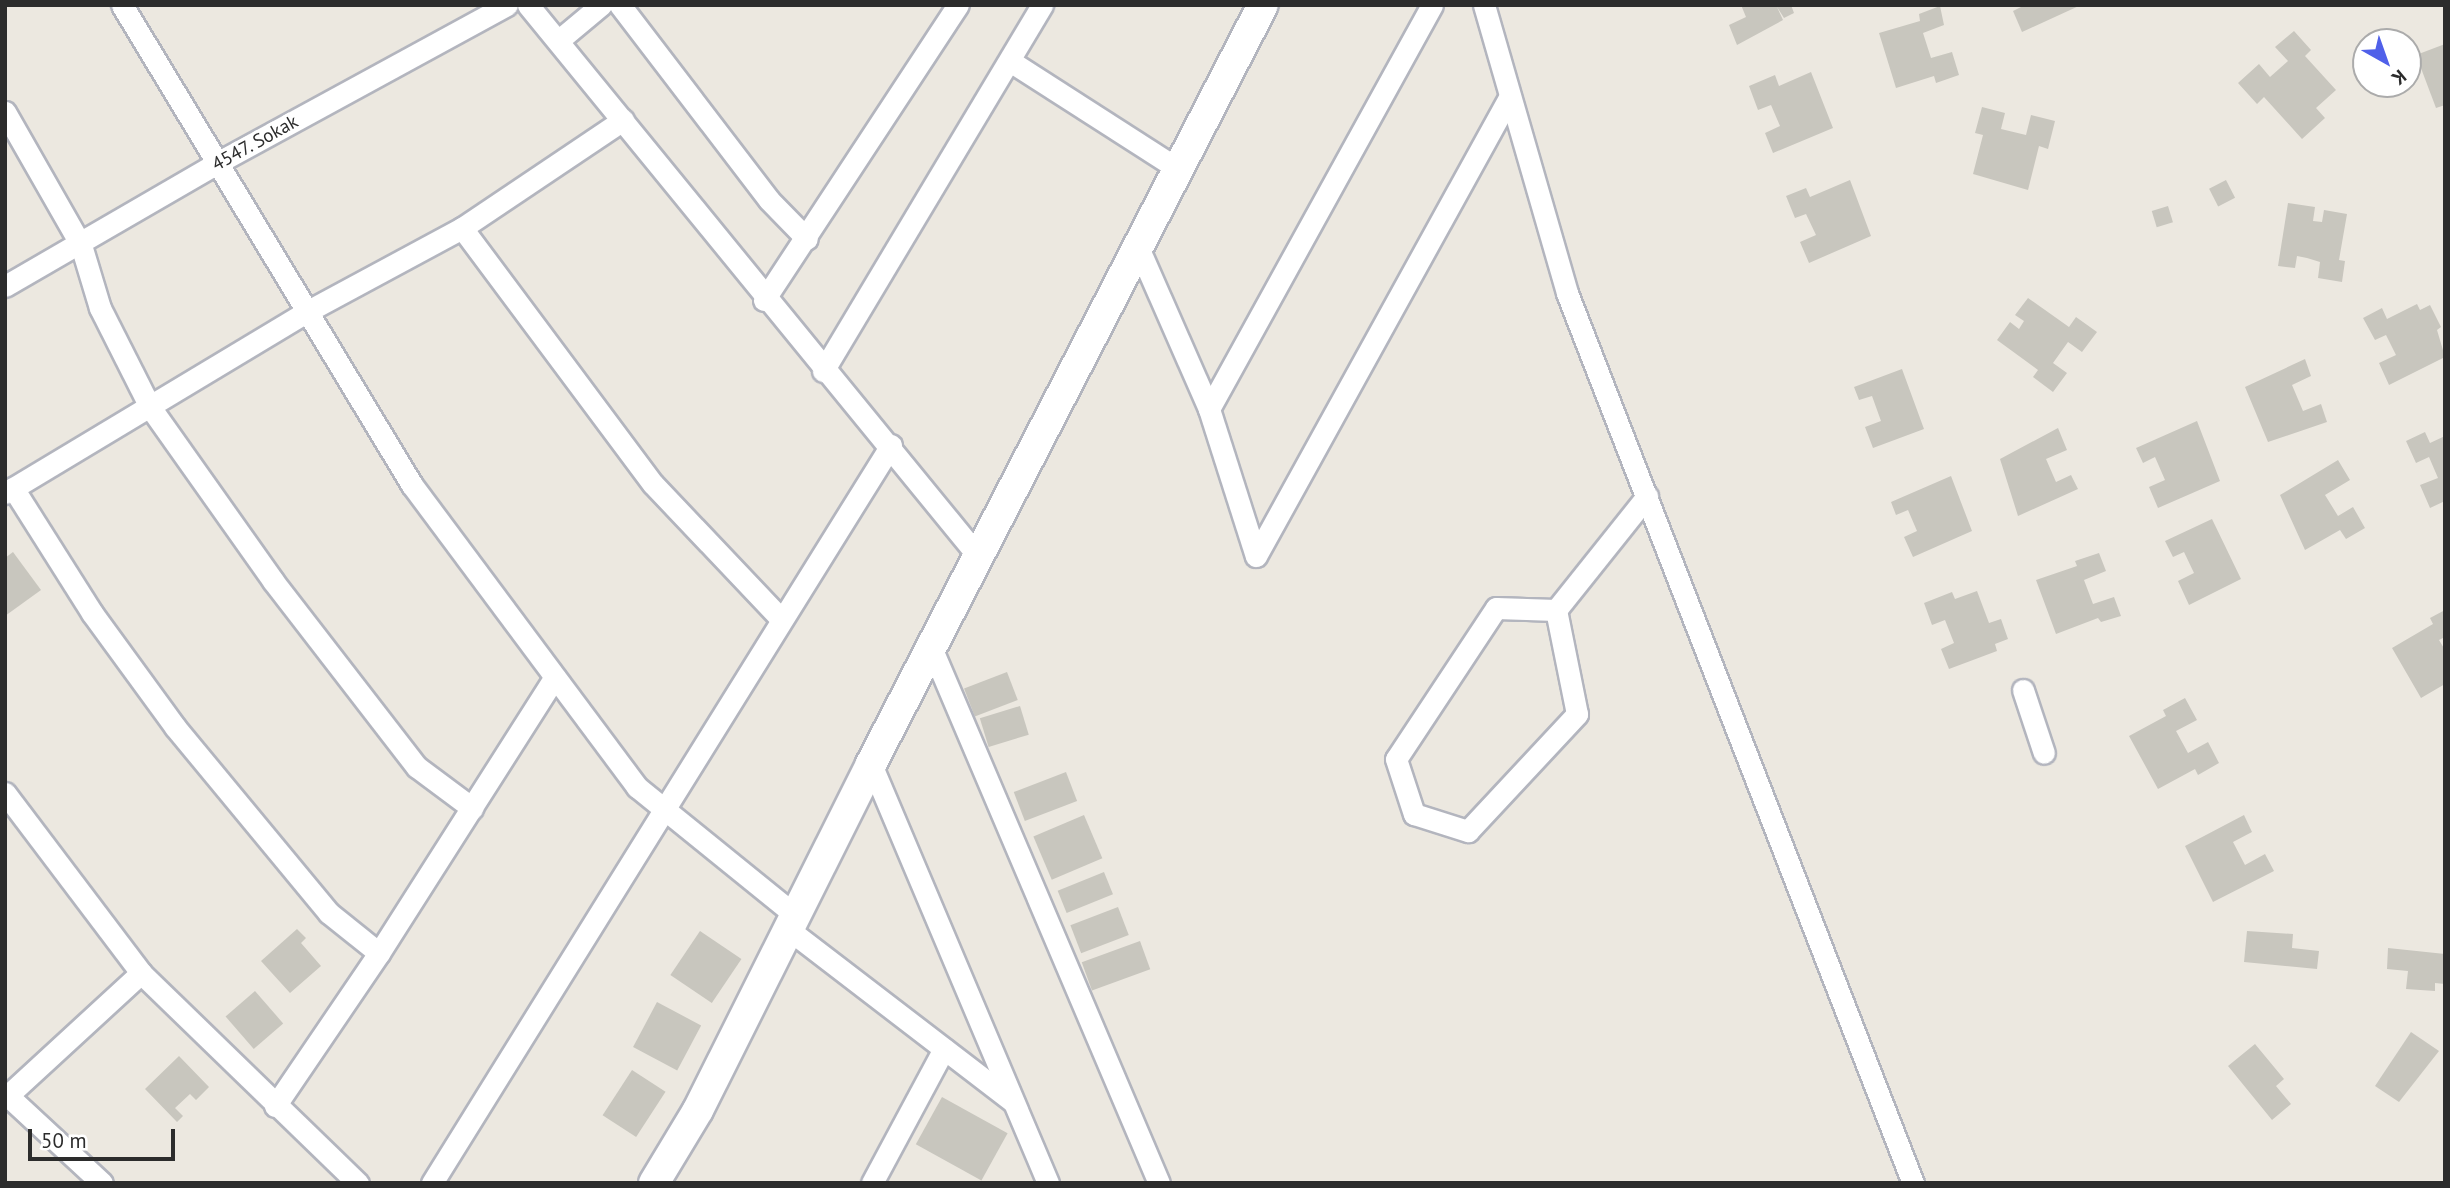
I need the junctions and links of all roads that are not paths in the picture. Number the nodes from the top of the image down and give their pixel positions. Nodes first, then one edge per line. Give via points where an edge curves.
1 (122, 5) edge
2 (507, 5) edge
3 (528, 5) edge
4 (601, 5) edge
5 (620, 5) edge
6 (958, 5) edge
7 (1042, 5) edge
8 (1263, 5) edge
9 (1432, 5) edge
10 (1484, 5) edge
11 (559, 40) junction
12 (1010, 61) junction
13 (1510, 96) junction
14 (5, 112) edge
15 (623, 120) junction
16 (217, 163) junction
17 (1178, 169) junction
18 (462, 228) junction
19 (807, 239) junction
20 (81, 245) junction
21 (1138, 247) junction
22 (5, 286) edge
23 (764, 300) junction
24 (308, 311) junction
25 (823, 372) junction
26 (150, 407) junction
27 (1209, 409) junction
28 (891, 445) junction
29 (9, 490) edge
30 (1647, 496) junction
31 (978, 556) junction
32 (1556, 610) junction
33 (781, 619) junction
34 (931, 647) junction
35 (555, 677) junction
36 (2022, 690) dead end
37 (2044, 753) dead end
38 (871, 764) junction
39 (5, 793) edge
40 (471, 808) junction
41 (665, 810) junction
42 (791, 922) junction
43 (379, 953) junction
44 (141, 973) junction
45 (944, 1049) junction
46 (7, 1097) edge
47 (1014, 1102) junction
48 (275, 1106) junction
49 (1042, 1178) edge
50 (102, 1183) edge
51 (358, 1183) edge
52 (432, 1183) edge
53 (654, 1183) edge
54 (872, 1183) edge
55 (1159, 1183) edge
56 (1913, 1183) edge

1 - 16 street
2 - 16 street, 4547. Sokak
3 - 11 street
4 - 11 street
5 - 19 street via 769,200
6 - 19 street
7 - 12 street
8 - 17 main road
9 - 27 street
10 - 13 street
11 - 15 street
12 - 17 street
12 - 25 street
13 - 27 street via 1256,556
13 - 30 street via 1567,293
14 - 20 street
15 - 18 street
15 - 23 street
16 - 20 street, 4547. Sokak
16 - 24 street
17 - 21 main road
18 - 24 street
18 - 33 street via 653,485
19 - 23 street
20 - 22 street, 4547. Sokak
20 - 26 street via 100,308
21 - 27 street
21 - 31 main road
23 - 25 street
24 - 26 street
24 - 35 street via 412,485
25 - 28 street
26 - 29 street
26 - 40 street via 273,581 417,767
28 - 31 street
28 - 33 street
29 - 43 street via 176,727 328,913
30 - 32 street
30 - 56 street
31 - 34 main road
32 - 32 street via 1577,713 1468,831 1414,814 1396,759 1496,608
33 - 41 street
34 - 38 main road
34 - 55 street
35 - 40 street
35 - 41 street via 637,787
36 - 37 street
38 - 42 main road
38 - 47 street
39 - 44 street
40 - 43 street
41 - 42 street
41 - 52 street
42 - 45 street
42 - 53 main road via 698,1110
43 - 48 street
44 - 46 street
44 - 48 street
45 - 47 street
45 - 54 street
46 - 50 street
47 - 49 street
48 - 51 street

